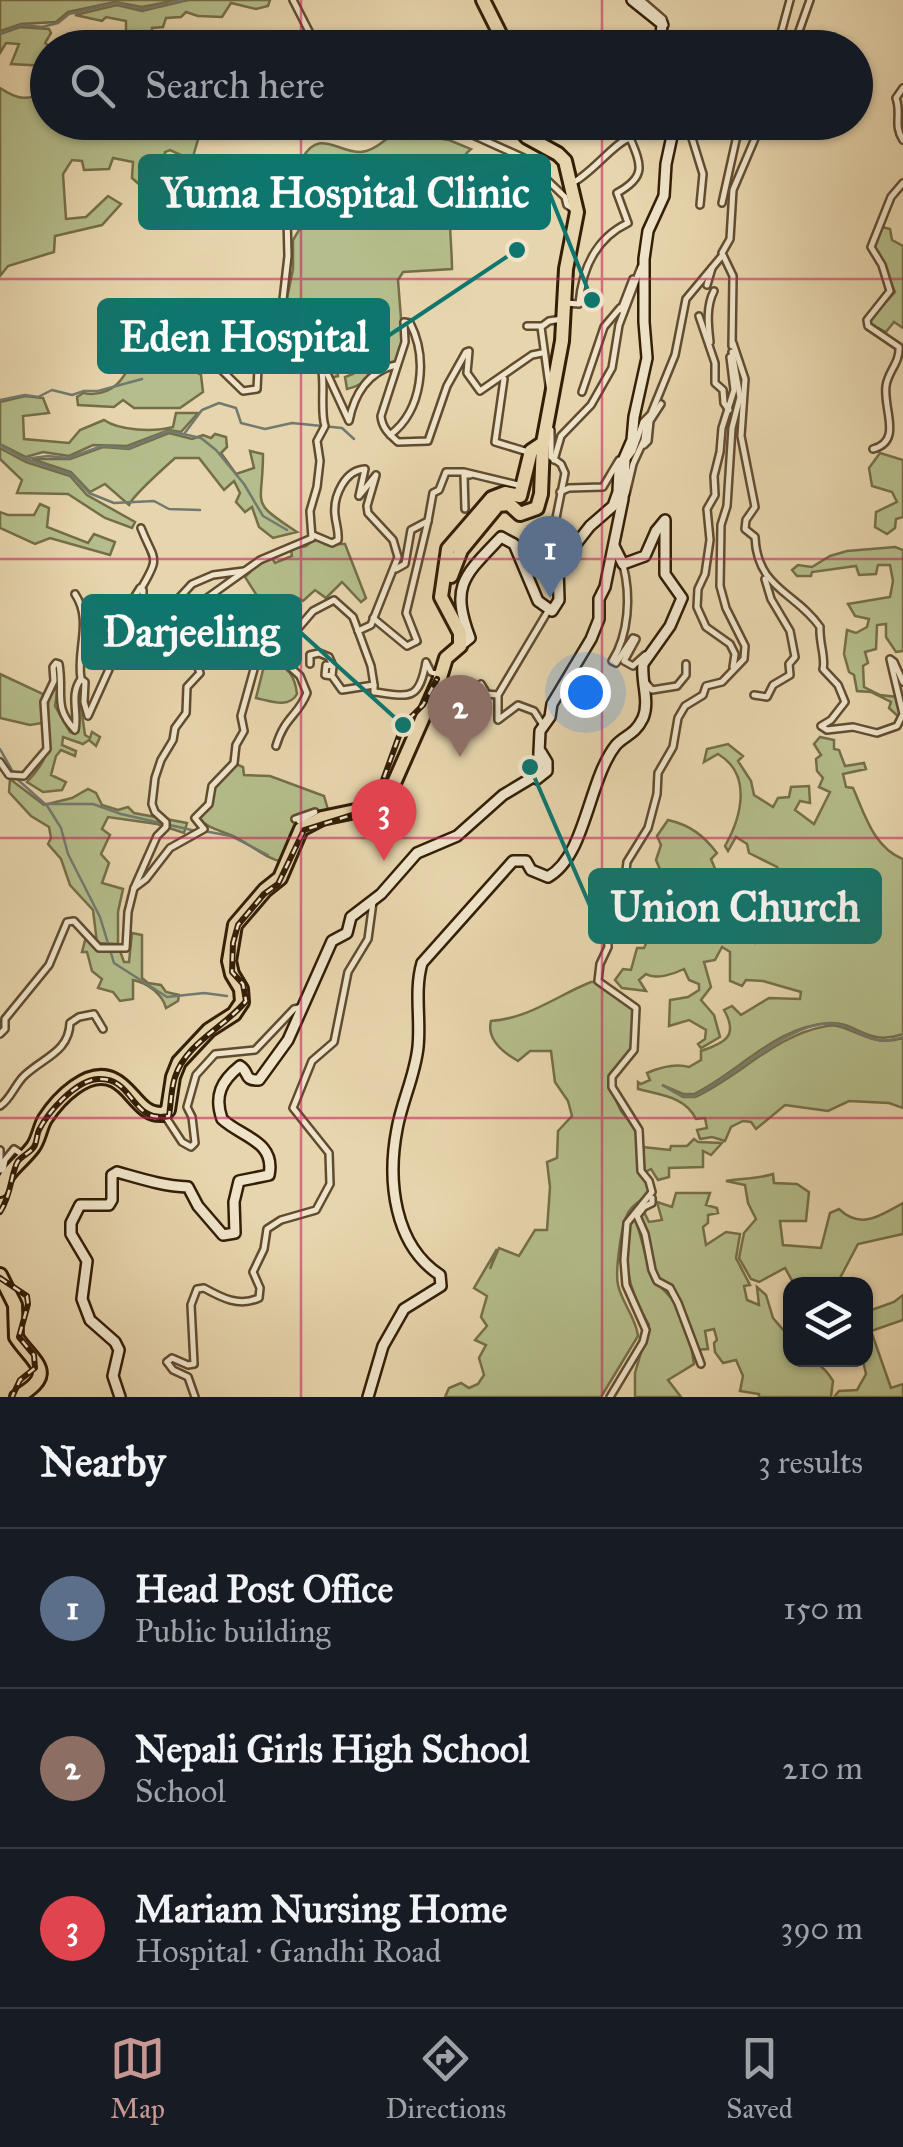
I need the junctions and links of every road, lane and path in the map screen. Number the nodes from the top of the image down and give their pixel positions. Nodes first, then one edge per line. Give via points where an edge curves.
1 (293, 0) edge
2 (483, 0) edge
3 (632, 0) edge
4 (641, 0) edge
5 (790, 0) edge
6 (810, 0) edge
7 (663, 27) junction
8 (308, 30) edge
9 (500, 30) edge
10 (663, 30) edge
11 (782, 30) edge
12 (800, 30) edge
13 (903, 88) edge
14 (484, 140) edge
15 (530, 140) edge
16 (621, 140) edge
17 (631, 140) edge
18 (672, 140) edge
19 (693, 140) edge
20 (736, 140) edge
21 (754, 140) edge
22 (903, 140) edge
23 (572, 183) junction
24 (903, 183) edge
25 (722, 203) dead end
26 (700, 205) dead end
27 (287, 218) dead end
28 (570, 247) junction
29 (723, 253) junction
30 (644, 258) junction
31 (712, 265) junction
32 (707, 286) dead end
33 (714, 291) dead end
34 (563, 303) junction
35 (620, 308) junction
36 (161, 311) dead end
37 (699, 316) dead end
38 (562, 319) junction
39 (620, 321) junction
40 (222, 324) dead end
41 (527, 326) dead end
42 (542, 326) junction
43 (196, 342) junction
44 (732, 343) junction
45 (710, 350) junction
46 (732, 352) junction
47 (542, 353) junction
48 (317, 358) junction
49 (398, 364) junction
50 (504, 376) junction
51 (582, 392) dead end
52 (551, 395) junction
53 (662, 404) dead end
54 (729, 410) junction
55 (548, 415) junction
56 (898, 417) dead end
57 (646, 420) junction
58 (899, 426) dead end
59 (390, 435) junction
60 (536, 447) junction
61 (636, 447) junction
62 (873, 449) dead end
63 (554, 460) junction
64 (625, 461) junction
65 (478, 475) junction
66 (560, 492) junction
67 (623, 499) junction
68 (465, 508) dead end
69 (428, 521) junction
70 (141, 528) dead end
71 (312, 535) junction
72 (613, 538) junction
73 (517, 553) junction
74 (623, 564) junction
75 (394, 570) junction
76 (244, 571) junction
77 (766, 576) junction
78 (142, 587) junction
79 (75, 594) dead end
80 (698, 594) junction
81 (682, 598) junction
82 (548, 612) junction
83 (374, 618) junction
84 (358, 630) junction
85 (459, 631) junction
86 (294, 635) junction
87 (661, 639) junction
88 (460, 646) junction
89 (310, 664) dead end
90 (686, 664) dead end
91 (732, 673) junction
92 (441, 675) junction
93 (642, 676) junction
94 (82, 679) junction
95 (903, 682) edge
96 (481, 684) dead end
97 (374, 686) junction
98 (498, 695) junction
99 (754, 695) dead end
100 (543, 725) junction
101 (276, 746) dead end
102 (0, 762) edge
103 (334, 815) junction
104 (295, 820) dead end
105 (134, 888) junction
106 (374, 899) junction
107 (304, 1006) junction
108 (102, 1029) dead end
109 (2, 1031) edge
110 (0, 1106) edge
111 (163, 1114) junction
112 (0, 1150) edge
113 (24, 1155) junction
114 (0, 1190) edge
115 (652, 1196) junction
116 (0, 1275) edge
117 (701, 1364) dead end
118 (18, 1397) edge
119 (120, 1397) edge
120 (195, 1397) edge
121 (368, 1397) edge
122 (610, 1397) edge

1 - 8 street
2 - 9 highway
3 - 7 main road
4 - 7 street via 663,19
5 - 11 street
6 - 12 street
7 - 10 main road
13 - 22 street via 896,98
14 - 28 street via 524,158 566,198 572,207
15 - 23 highway via 562,158
16 - 23 street
17 - 34 street via 639,174 617,193 628,223 608,234 586,267 579,304
18 - 30 main road via 664,196
19 - 26 street via 703,174
20 - 25 street
21 - 29 street via 733,190
23 - 28 highway via 577,217
24 - 56 street via 871,247 890,291 867,320 899,347 886,386
27 - 48 street via 280,317
28 - 34 highway
29 - 31 street
29 - 44 street via 733,276
30 - 35 street
30 - 39 street
30 - 61 main road via 647,358
31 - 32 street
31 - 57 street via 686,299 675,355
33 - 45 street
34 - 38 highway
35 - 39 street
35 - 51 street via 604,327
36 - 43 street via 159,326 191,331
37 - 45 street
38 - 42 street
38 - 52 highway
39 - 63 street via 612,368 592,405 561,436
40 - 43 street via 216,344
41 - 42 street
42 - 47 street
43 - 48 street via 193,362 206,354 243,391 258,389 259,348 266,342 272,340 288,359 296,346
44 - 46 street
44 - 77 street via 745,379 741,436 755,507 745,529 755,537
45 - 54 street via 715,383
46 - 54 street
46 - 91 street via 740,397 720,524 720,586 745,646
47 - 50 street
47 - 52 street
48 - 49 street via 348,421 358,391
48 - 71 street via 323,430
49 - 59 street via 381,408
49 - 59 street via 404,322 410,323 420,354 417,397 406,422
50 - 59 street via 480,391 467,372 466,352 428,441 398,442
50 - 60 street via 494,442
52 - 55 highway
53 - 61 street via 650,421 648,442
54 - 80 street via 707,509 710,540
55 - 60 highway
55 - 63 street
57 - 61 street
57 - 64 street
58 - 62 street via 894,443
60 - 65 street via 517,486
60 - 85 highway via 520,496 492,498 448,550 441,597
60 - 85 highway via 537,508 520,514 509,504 498,506 453,563 448,604
61 - 64 main road
61 - 66 street via 612,467 603,487
61 - 67 street
63 - 66 street via 565,474
64 - 67 main road
64 - 82 main road via 612,506 558,567 558,605
65 - 68 street via 464,475
65 - 69 street via 446,472 432,493
66 - 73 street via 553,533
67 - 72 main road
69 - 75 street via 410,530 405,564
69 - 83 street via 406,613 417,641 407,646
70 - 78 street via 154,559
71 - 75 street via 338,540 336,500 351,472 365,468 360,496 376,475 368,513 397,550
71 - 76 street
72 - 74 main road
72 - 100 main road via 597,625
73 - 82 main road
73 - 88 main road via 511,540 501,538 469,571 460,595 470,638
74 - 81 main road via 645,556 664,520 665,574
74 - 87 street via 629,586 622,646 612,661 633,638 624,662 633,666
75 - 83 street
76 - 78 street via 192,584 167,611 147,653
76 - 105 street via 207,598 193,650 200,673 188,687 186,714 161,760 153,792 155,812 166,824
77 - 95 street via 820,627 822,669 845,702 822,728 877,733 897,726 903,714 890,659
77 - 99 street via 795,658 790,675 767,697
78 - 94 street via 125,612 115,656 86,717
79 - 94 street via 86,623
80 - 81 street
80 - 91 street via 706,627 735,654
81 - 87 main road
82 - 98 street
83 - 84 street
84 - 86 street via 334,600 313,611
84 - 97 street
85 - 88 highway
86 - 101 street via 289,666 308,693
86 - 105 street via 253,667 234,763 195,818 204,829 170,848
87 - 93 main road
88 - 92 highway via 446,658
89 - 97 street via 310,655 329,657 342,690
90 - 93 street via 686,675 667,689 652,690
91 - 115 street via 706,686 678,718 648,828 613,903 600,964 598,981 636,1008 634,1050 612,1078 612,1088 639,1130 641,1171
92 - 97 street via 426,662 423,680 402,698 374,692
92 - 103 highway via 394,783 365,809
93 - 121 main road via 643,718 632,736 616,744 574,850 559,871 541,876 526,862 513,862 422,964 414,1072 396,1132 396,1196 405,1239 440,1275 441,1286 404,1309
94 - 102 street via 75,693 75,730 58,704 56,663 44,702 46,749 24,776 9,775
96 - 98 street via 487,694
98 - 100 street via 498,720 518,705 534,711
100 - 106 main road via 538,774 457,836 417,853
103 - 104 street via 300,821 313,811
103 - 111 highway via 300,829 280,878 235,924 229,961 242,1002 180,1062
105 - 109 street via 126,948 99,948 67,922 49,965
106 - 107 main road via 332,941
106 - 120 street via 368,939 348,972 334,1042 312,1062 293,1108 330,1152 330,1184 316,1210 266,1229 253,1272 259,1298 227,1301 197,1289 191,1305 194,1364 168,1362 188,1377
107 - 111 street via 255,1050 216,1054 196,1075 187,1098 191,1147
107 - 119 main road via 259,1080 246,1078 240,1066 218,1094 222,1118 254,1138 270,1162 268,1175 239,1181 235,1233 223,1235 188,1187 117,1172 109,1204 87,1203 74,1213 71,1234 87,1262 82,1299 90,1320 116,1342 113,1376
108 - 110 street via 94,1014 70,1023 56,1054 22,1078
111 - 113 highway via 144,1109 117,1080 94,1077 47,1116
112 - 113 street via 0,1170 14,1149
113 - 114 highway
115 - 117 street via 637,1216 652,1270 678,1303
115 - 122 street via 627,1224 624,1260 644,1342
116 - 118 highway via 15,1305 16,1337 39,1362 32,1387

